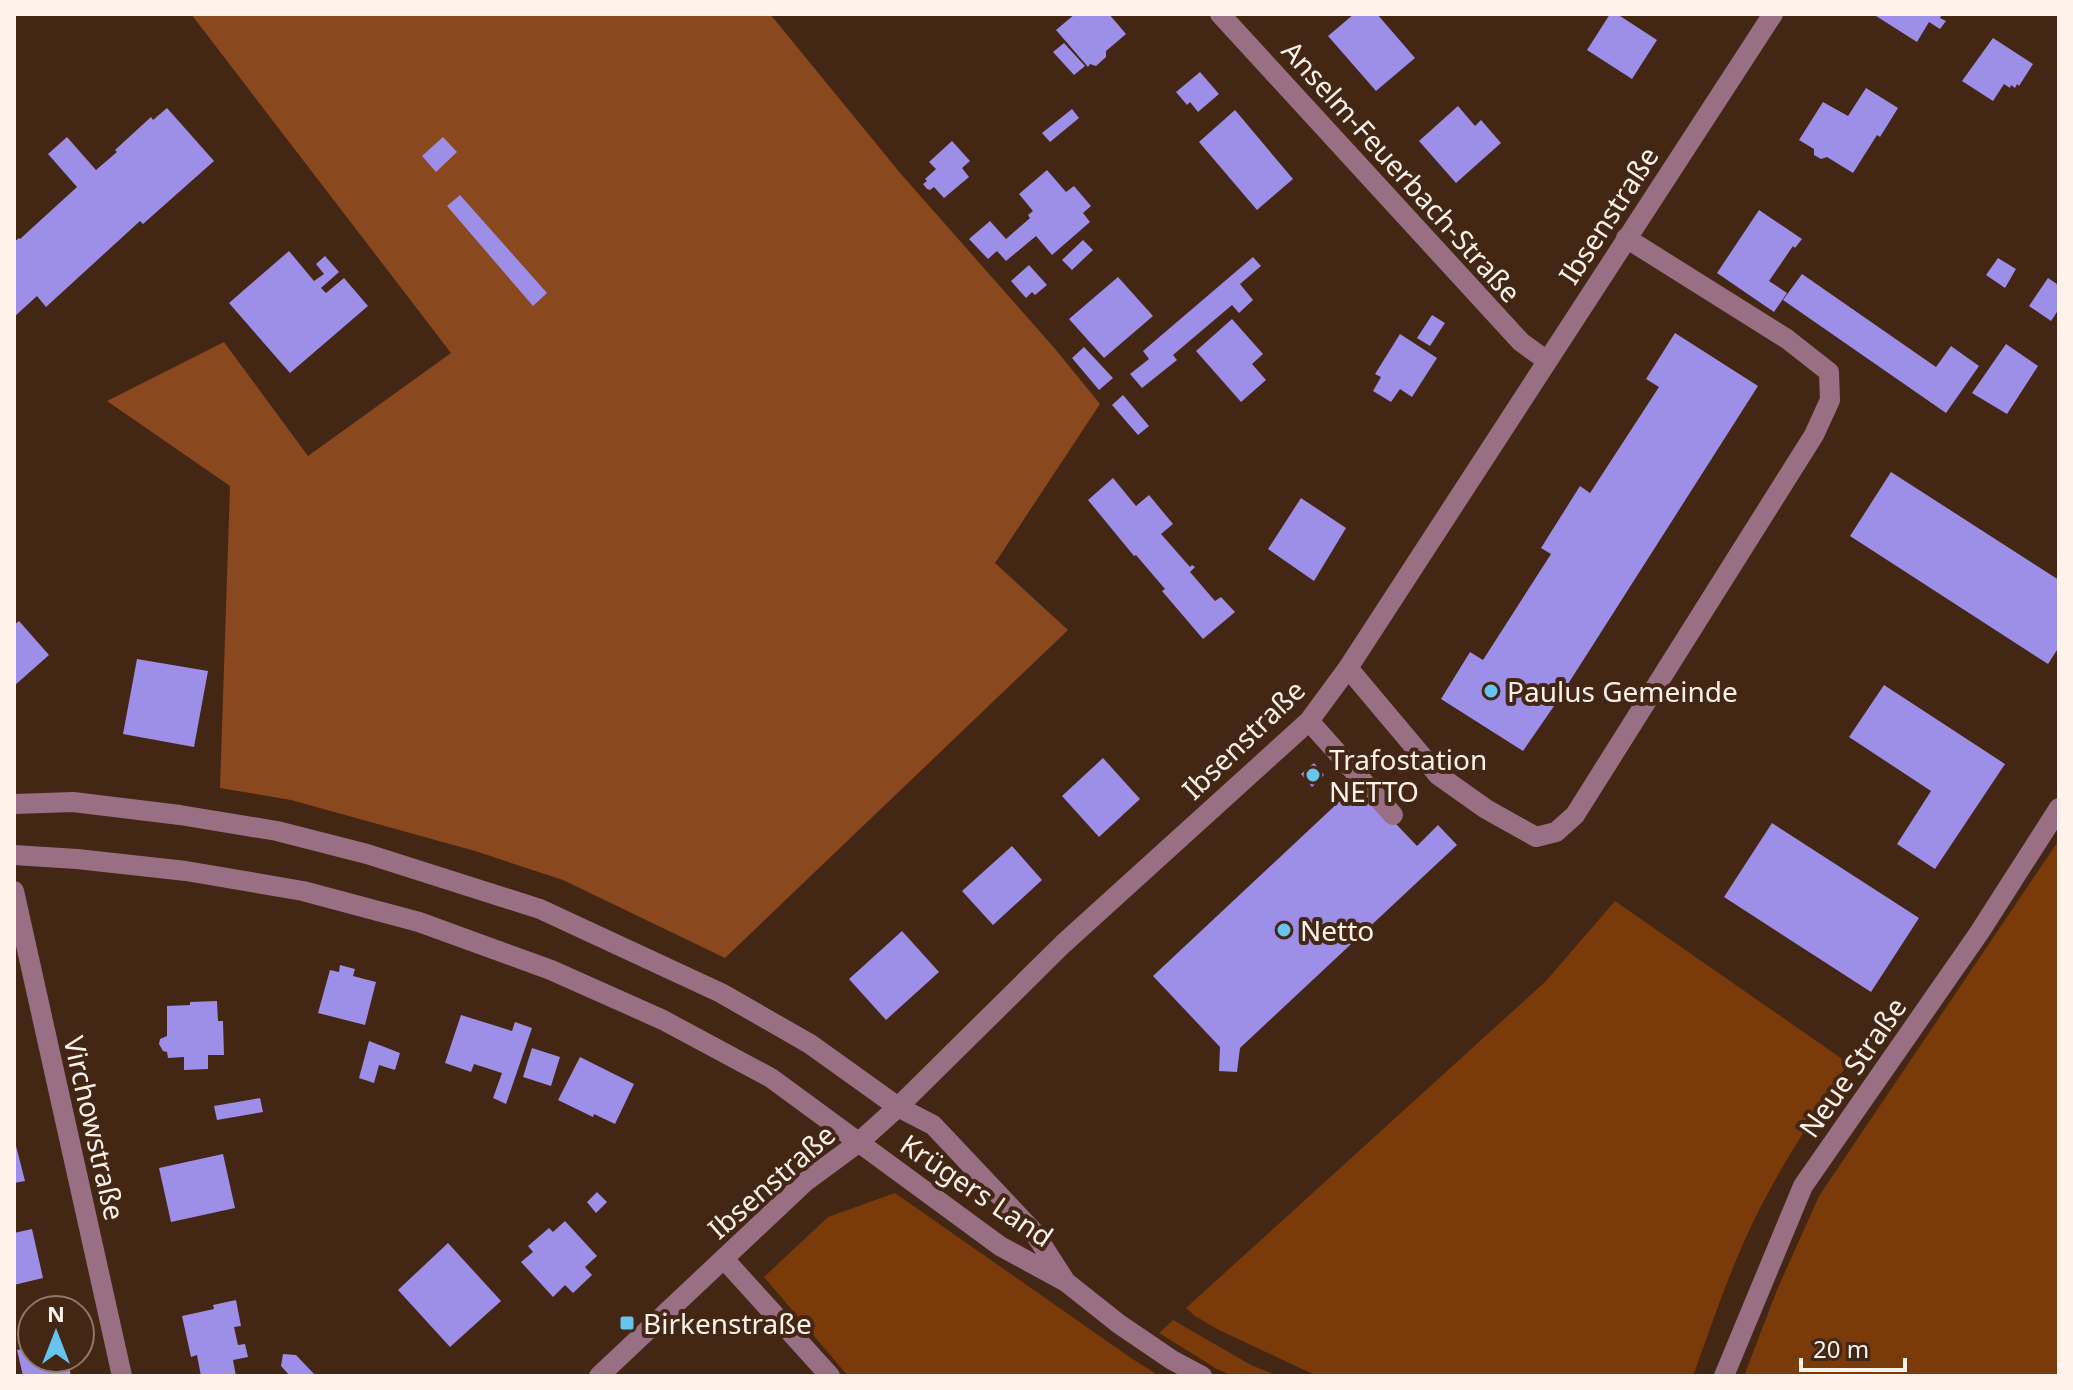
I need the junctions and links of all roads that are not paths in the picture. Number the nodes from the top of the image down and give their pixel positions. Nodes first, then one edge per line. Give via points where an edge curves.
1 (1220, 14) edge
2 (1773, 14) edge
3 (1626, 238) junction
4 (1546, 360) junction
5 (1348, 668) junction
6 (1309, 721) junction
7 (14, 804) edge
8 (2059, 808) edge
9 (1393, 815) dead end
10 (14, 855) edge
11 (14, 891) edge
12 (898, 1107) junction
13 (858, 1143) junction
14 (724, 1259) junction
15 (1066, 1282) junction
16 (122, 1376) edge
17 (599, 1376) edge
18 (830, 1376) edge
19 (1202, 1376) edge
20 (1724, 1376) edge

1 - 4 street, Anselm-Feuerbach-Straße via 1521,342
2 - 3 street, Ibsenstraße
3 - 4 street, Ibsenstraße
3 - 5 street via 1818,363 1829,372 1830,400 1814,435 1575,815 1556,832 1536,837 1486,809 1438,775
4 - 5 street, Ibsenstraße
5 - 6 street, Ibsenstraße
6 - 9 street
6 - 12 street, Ibsenstraße via 1063,944
7 - 12 street, Krügers Land via 73,802 277,831 540,909 721,993 810,1044
8 - 20 street, Neue Straße via 1803,1186
10 - 13 street, Krügers Land via 186,871 303,891 419,922 551,970 663,1020 771,1078
11 - 16 street, Virchowstraße
12 - 13 street, Ibsenstraße
12 - 15 street, Krügers Land via 933,1125 1033,1231
13 - 14 street, Ibsenstraße via 805,1182
13 - 15 street, Krügers Land via 1000,1246
14 - 17 street, Ibsenstraße
14 - 18 street
15 - 19 street, Krügers Land via 1119,1324

